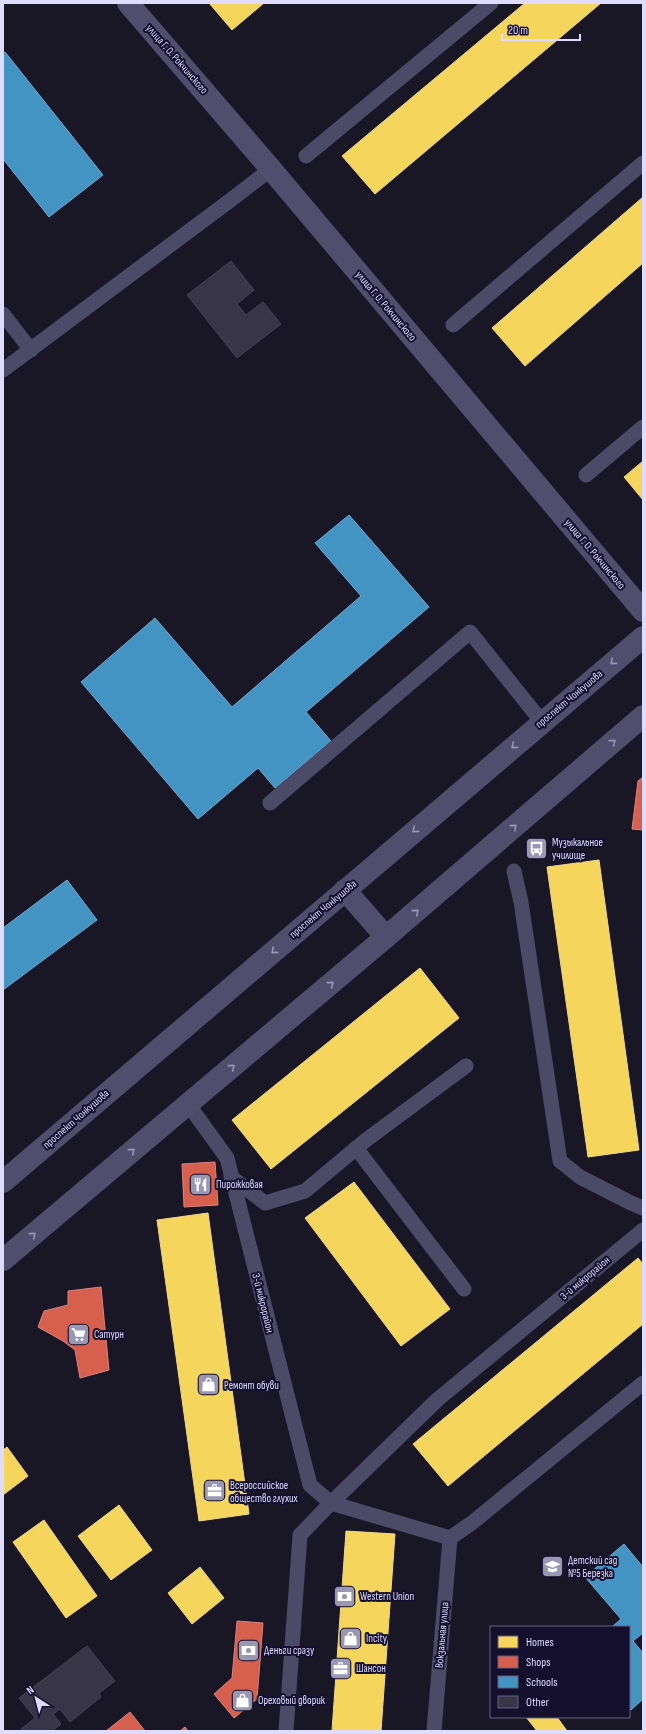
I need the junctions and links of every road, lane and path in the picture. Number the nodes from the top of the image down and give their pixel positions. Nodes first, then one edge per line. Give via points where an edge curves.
1 (128, 3) edge
2 (491, 3) edge
3 (306, 156) dead end
4 (643, 163) edge
5 (271, 168) junction
6 (3, 314) edge
7 (453, 325) dead end
8 (30, 350) junction
9 (3, 370) edge
10 (643, 427) edge
11 (586, 476) dead end
12 (643, 610) edge
13 (643, 637) edge
14 (643, 716) edge
15 (542, 722) junction
16 (270, 803) dead end
17 (514, 871) dead end
18 (345, 890) junction
19 (386, 938) junction
20 (466, 1066) dead end
21 (188, 1104) junction
22 (356, 1148) junction
23 (231, 1177) junction
24 (3, 1182) edge
25 (643, 1208) edge
26 (643, 1230) edge
27 (3, 1260) edge
28 (464, 1289) dead end
29 (643, 1383) edge
30 (331, 1503) junction
31 (450, 1538) junction
32 (286, 1731) edge
33 (434, 1731) edge

1 - 5 main road, улица Г. О. Рокчинского
2 - 3 lane
4 - 7 lane
5 - 8 lane
5 - 12 main road, улица Г. О. Рокчинского
6 - 8 lane
8 - 9 lane
10 - 11 lane
13 -> 15 main road, проспект Чонкушова
19 -> 14 main road
15 - 16 lane via 470,632
15 -> 18 main road, проспект Чонкушова
17 - 25 lane via 521,902 560,1161 580,1177
18 - 19 main road
18 -> 24 main road, проспект Чонкушова
21 -> 19 main road
20 - 22 lane
21 - 23 lane, 3-й микрорайон via 226,1158
27 -> 21 main road
22 - 23 lane via 305,1191 266,1203
22 - 28 lane
23 - 30 lane, 3-й микрорайон via 310,1485
26 - 30 lane, 3-й микрорайон via 437,1400
29 - 31 lane
30 - 31 lane, 3-й микрорайон
30 - 32 lane via 300,1535
31 - 33 lane, Вокзальная улица

